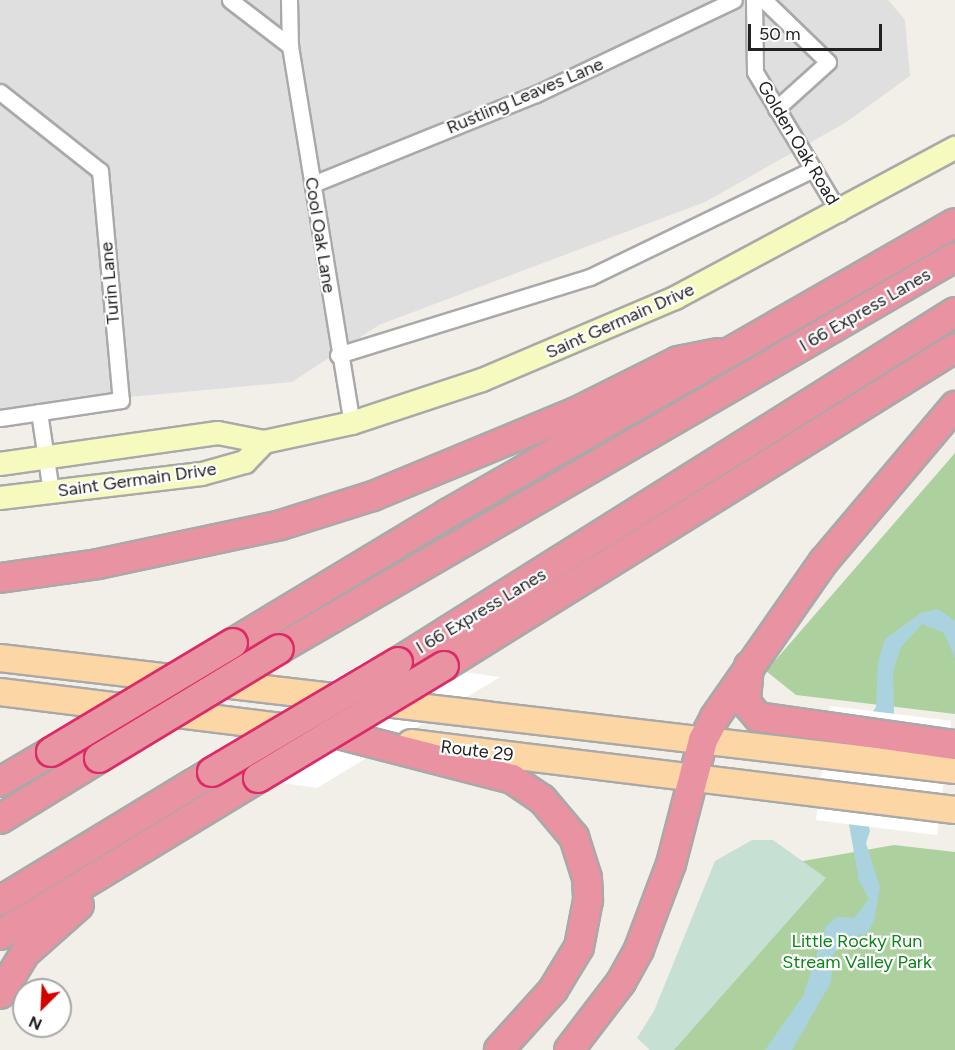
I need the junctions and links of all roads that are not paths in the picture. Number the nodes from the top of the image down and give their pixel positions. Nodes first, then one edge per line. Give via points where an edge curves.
1 (230, 0) edge
2 (289, 0) edge
3 (734, 0) edge
4 (754, 0) edge
5 (764, 0) edge
6 (290, 46) junction
7 (0, 92) edge
8 (776, 109) junction
9 (955, 148) edge
10 (813, 169) junction
11 (313, 184) junction
12 (840, 214) junction
13 (955, 223) edge
14 (955, 257) edge
15 (955, 312) edge
16 (742, 348) junction
17 (955, 348) edge
18 (338, 355) junction
19 (955, 406) edge
20 (39, 412) junction
21 (0, 418) edge
22 (352, 423) junction
23 (264, 442) junction
24 (46, 459) junction
25 (0, 464) edge
26 (51, 491) junction
27 (0, 498) edge
28 (0, 578) edge
29 (0, 658) edge
30 (749, 665) junction
31 (0, 692) edge
32 (339, 734) junction
33 (703, 740) junction
34 (827, 741) junction
35 (950, 757) edge
36 (692, 778) junction
37 (0, 783) edge
38 (947, 809) edge
39 (0, 819) edge
40 (188, 821) junction
41 (0, 901) edge
42 (0, 935) edge
43 (0, 994) edge
44 (499, 1050) edge
45 (569, 1050) edge

1 - 6 street
2 - 6 street, Cool Oak Lane
3 - 11 street, Rustling Leaves Lane via 537,94
4 - 8 street, Golden Oak Road via 755,72
5 - 8 street via 828,62
6 - 11 street, Cool Oak Lane
7 - 20 street, Turin Lane via 100,171 121,400
8 - 10 street, Golden Oak Road
9 - 12 street, Saint Germain Drive
10 - 12 street, Golden Oak Road
10 - 18 street via 591,277
11 - 18 street, Cool Oak Lane
12 - 22 street, Saint Germain Drive via 573,344
13 - 16 highway
14 - 39 highway, I 66 Express Lanes, bridge via 279,649
15 - 41 highway, I 66 Express Lanes, bridge via 398,662
16 - 28 highway via 678,361 533,430 373,496 281,525 98,564
16 - 37 highway, bridge via 447,514
17 - 40 highway, bridge
18 - 22 street, Cool Oak Lane
19 - 30 highway via 874,498
20 - 21 street, Turin Lane
20 - 24 street
22 - 23 street, Saint Germain Drive
23 - 24 street, Saint Germain Drive via 218,433
23 - 26 street, Saint Germain Drive via 245,462 202,474
24 - 25 street, Saint Germain Drive
24 - 26 street
26 - 27 street, Saint Germain Drive
29 - 33 main road, Route 29
30 - 33 highway
30 - 34 highway via 745,698 753,714
31 - 32 main road, Route 29
32 - 36 main road, Route 29
32 - 44 highway via 512,779 542,799 574,837 587,878 588,900 579,946 553,990
33 - 34 main road, Route 29
33 - 36 highway
34 - 35 highway
36 - 38 main road, Route 29
36 - 45 highway via 671,864 639,949 621,982
40 - 42 highway
40 - 43 highway via 49,929 25,953

